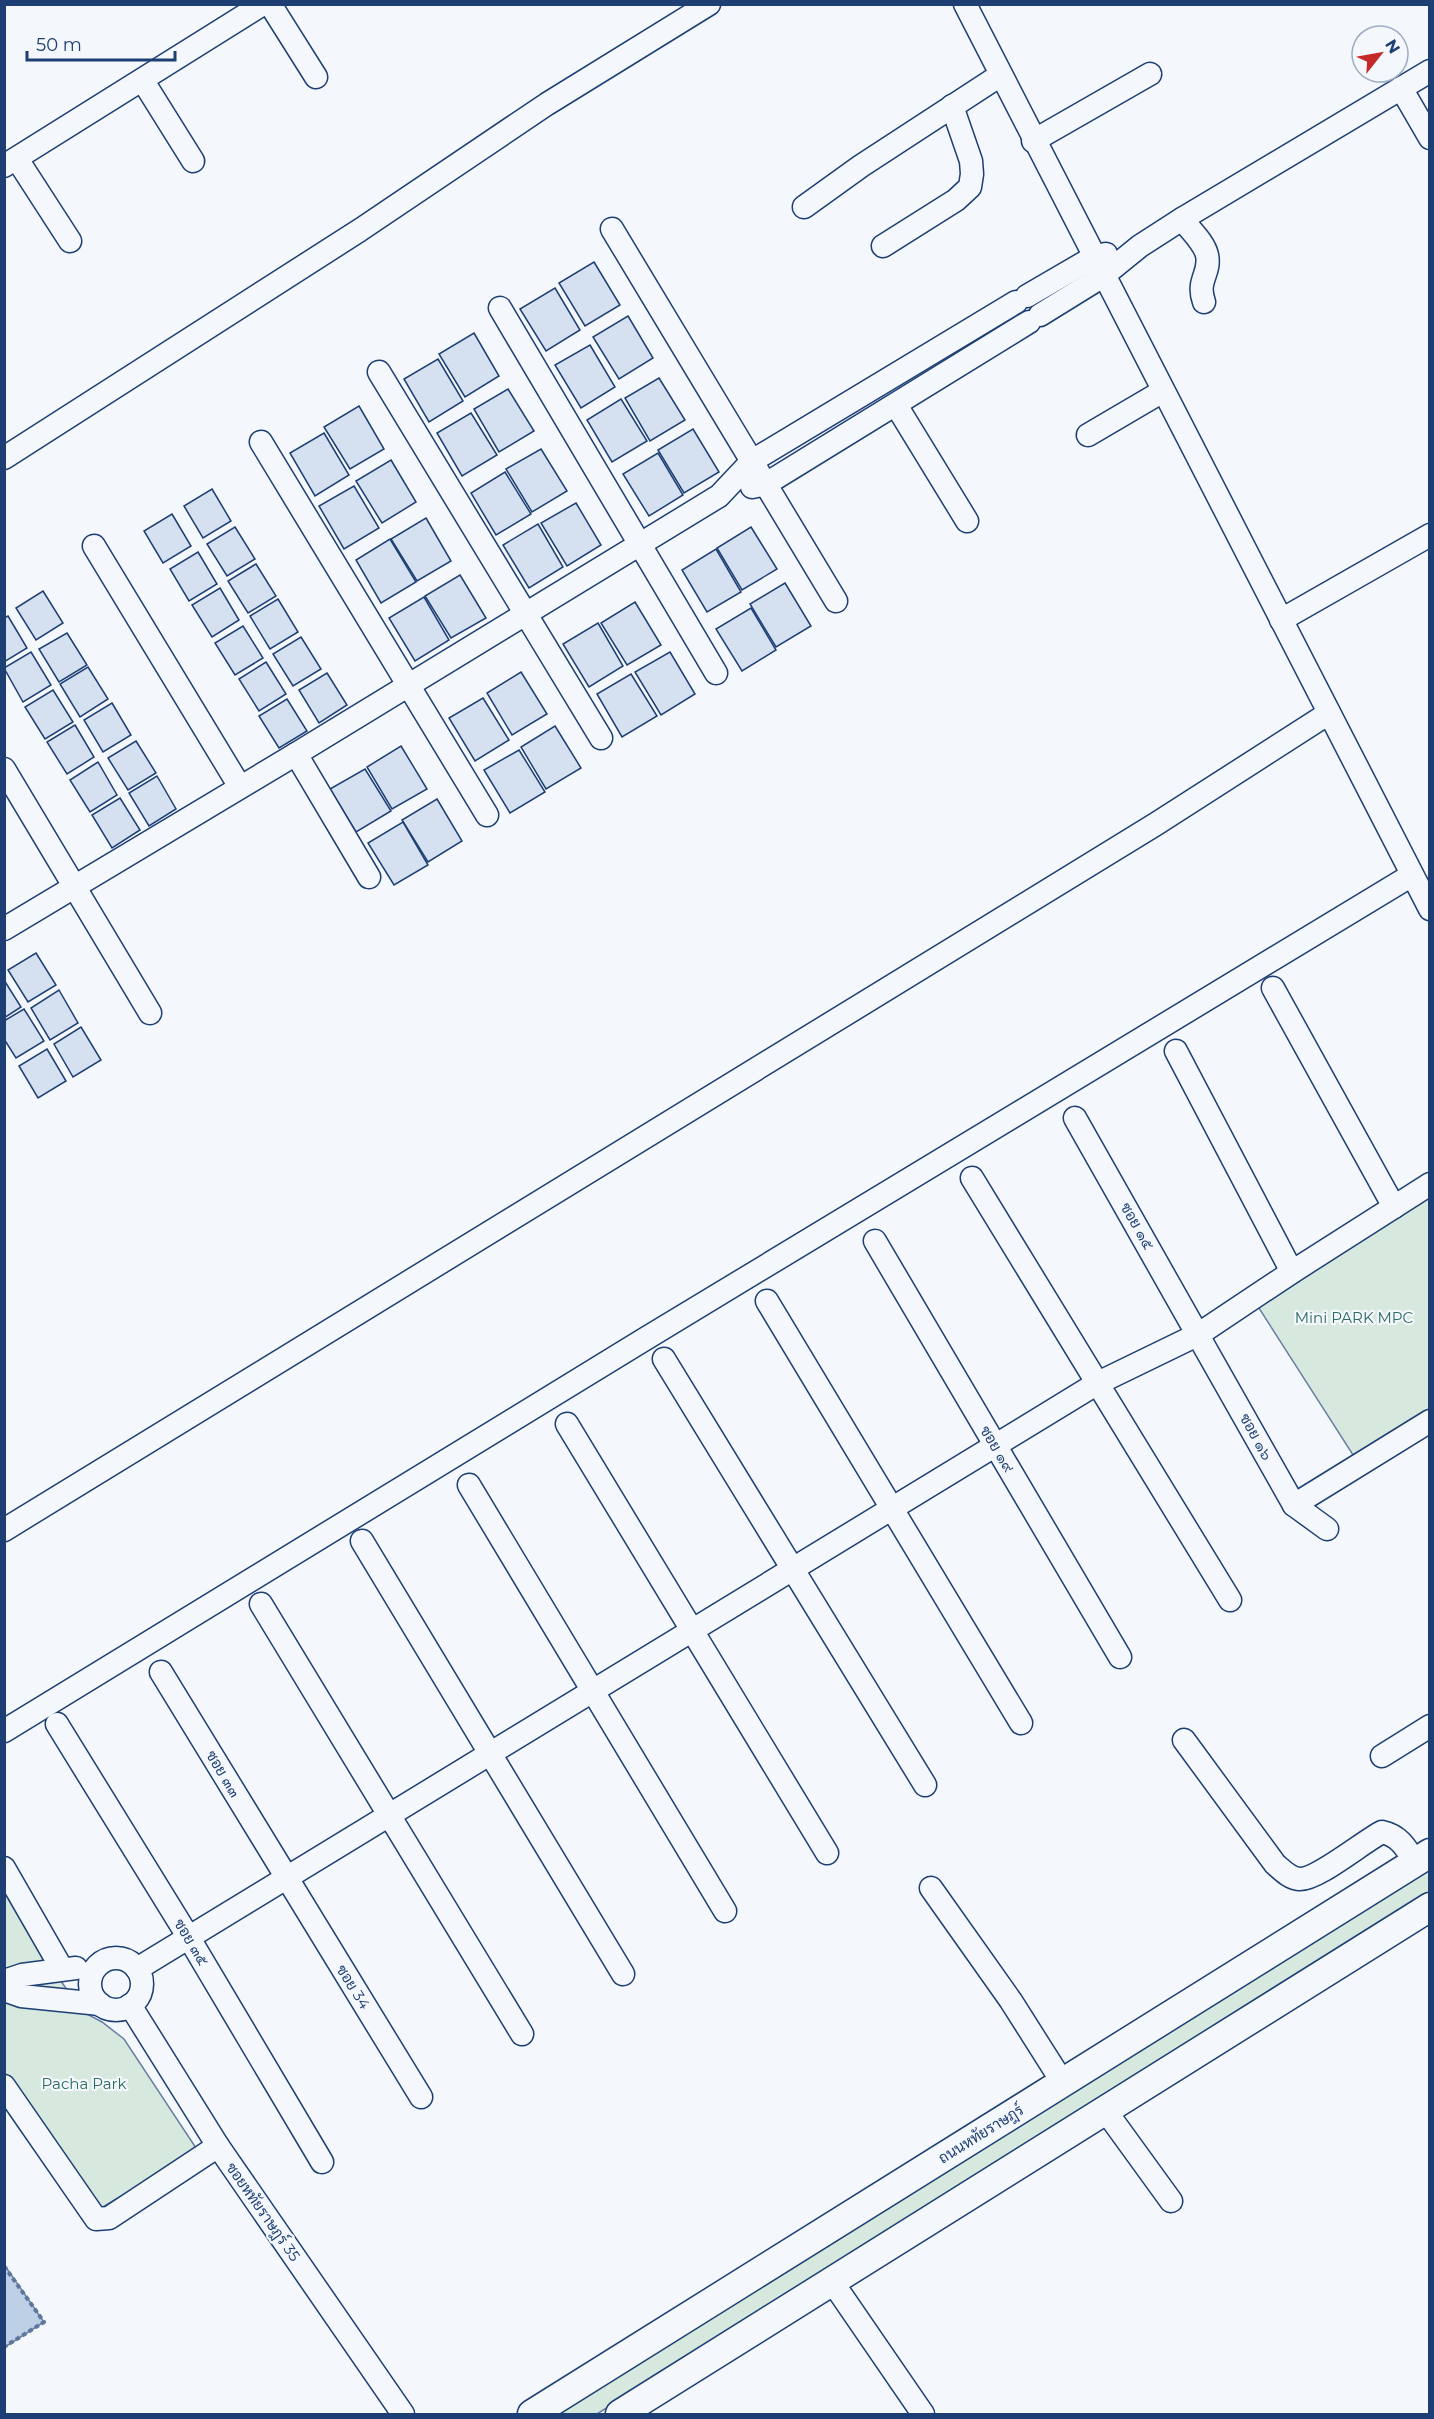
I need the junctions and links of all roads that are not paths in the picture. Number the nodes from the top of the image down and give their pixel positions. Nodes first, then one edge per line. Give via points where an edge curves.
1 (263, 4) edge
2 (270, 4) edge
3 (709, 4) edge
4 (964, 4) edge
5 (1430, 72) edge
6 (1150, 74) dead end
7 (999, 76) junction
8 (316, 77) dead end
9 (143, 81) junction
10 (1401, 88) junction
11 (952, 106) junction
12 (1430, 138) edge
13 (1034, 141) junction
14 (193, 161) dead end
15 (11, 163) edge
16 (804, 207) dead end
17 (1182, 219) junction
18 (612, 228) dead end
19 (70, 241) dead end
20 (883, 246) dead end
21 (1098, 267) junction
22 (1204, 302) dead end
23 (500, 308) dead end
24 (1028, 309) junction
25 (379, 372) dead end
26 (1163, 391) junction
27 (896, 405) junction
28 (1088, 435) dead end
29 (261, 442) dead end
30 (4, 459) edge
31 (752, 461) junction
32 (766, 483) junction
33 (718, 496) junction
34 (967, 521) dead end
35 (1430, 535) edge
36 (640, 544) junction
37 (94, 546) dead end
38 (836, 601) dead end
39 (525, 614) junction
40 (1281, 620) junction
41 (716, 673) dead end
42 (408, 687) junction
43 (1329, 713) junction
44 (601, 738) dead end
45 (297, 754) junction
46 (4, 769) edge
47 (240, 788) junction
48 (487, 815) dead end
49 (1412, 875) junction
50 (369, 878) dead end
51 (74, 886) junction
52 (1430, 909) edge
53 (4, 929) edge
54 (1273, 988) dead end
55 (150, 1013) dead end
56 (1176, 1051) dead end
57 (1075, 1118) dead end
58 (972, 1178) dead end
59 (1430, 1184) edge
60 (1394, 1207) junction
61 (874, 1241) dead end
62 (1292, 1272) junction
63 (767, 1301) dead end
64 (1199, 1334) junction
65 (664, 1359) dead end
66 (1096, 1384) junction
67 (1430, 1421) edge
68 (567, 1424) dead end
69 (995, 1446) junction
70 (469, 1485) dead end
71 (1294, 1504) junction
72 (892, 1508) junction
73 (1327, 1529) dead end
74 (4, 1530) edge
75 (362, 1541) dead end
76 (791, 1569) junction
77 (1230, 1600) dead end
78 (261, 1604) dead end
79 (691, 1630) junction
80 (1120, 1658) dead end
81 (161, 1672) dead end
82 (592, 1692) junction
83 (1021, 1723) dead end
84 (57, 1724) dead end
85 (1430, 1726) edge
86 (4, 1731) edge
87 (1184, 1740) dead end
88 (489, 1753) junction
89 (1382, 1756) dead end
90 (925, 1785) dead end
91 (387, 1815) junction
92 (826, 1853) dead end
93 (1422, 1858) edge
94 (4, 1868) edge
95 (286, 1877) junction
96 (931, 1888) dead end
97 (1430, 1907) edge
98 (724, 1911) dead end
99 (189, 1938) junction
100 (96, 1967) junction
101 (62, 1969) junction
102 (137, 1969) junction
103 (623, 1974) dead end
104 (4, 1981) edge
105 (4, 1990) edge
106 (100, 2004) junction
107 (130, 2005) junction
108 (522, 2034) dead end
109 (1063, 2083) junction
110 (4, 2086) edge
111 (421, 2097) dead end
112 (1105, 2110) junction
113 (218, 2146) junction
114 (322, 2162) dead end
115 (1171, 2201) dead end
116 (831, 2280) junction
117 (632, 2411) edge
118 (402, 2415) edge
119 (532, 2415) edge
120 (923, 2415) edge

1 - 9 street
2 - 8 street
3 - 30 street via 547,104 360,230
4 - 7 street
5 - 10 street
6 - 13 street
7 - 11 street
7 - 13 street
9 - 14 street
9 - 15 street
10 - 12 street
10 - 17 street
11 - 16 street
11 - 20 street via 971,161 970,187
13 - 21 street
15 - 19 street
17 - 21 street
17 - 22 street via 1207,255 1201,286
18 - 31 street
21 - 24 street
21 - 26 street
23 - 36 street
24 - 27 street
24 - 31 street
25 - 39 street
26 - 28 street
26 - 40 street
27 - 32 street
27 - 34 street
29 - 42 street
31 - 32 street
31 - 33 street
32 - 33 street
32 - 38 street
33 - 36 street
35 - 40 street
36 - 39 street
36 - 41 street
37 - 47 street
39 - 42 street
39 - 44 street
40 - 43 street
42 - 45 street
42 - 48 street
43 - 49 street
43 - 74 street via 1146,830
45 - 47 street
45 - 50 street
46 - 51 street
47 - 51 street
49 - 52 street
49 - 86 street
51 - 53 street
51 - 55 street
54 - 60 street
56 - 62 street
57 - 64 street, ซอย ๑๕
58 - 66 street
59 - 60 street
60 - 62 street
61 - 69 street, ซอย ๑๙
62 - 64 street
63 - 72 street
64 - 66 street
64 - 71 street, ซอย ๑๖
65 - 76 street
66 - 69 street
66 - 77 street
67 - 71 street
68 - 79 street
69 - 72 street
69 - 80 street, ซอย ๑๙
70 - 82 street
71 - 73 street, ซอย ๑๖
72 - 76 street
72 - 83 street
75 - 88 street
76 - 79 street
76 - 90 street
78 - 91 street
79 - 82 street
79 - 92 street
81 - 95 street, ซอย ๓๓
82 - 88 street
82 - 98 street
84 - 99 street, ซอย ๓๕
85 - 89 street
87 - 93 street via 1275,1864 1288,1875 1300,1879 1314,1876 1383,1832
88 - 91 street
88 - 103 street
91 - 95 street
91 - 108 street
93 - 109 main road, ถนนหทัยราษฎร์
94 - 101 street
95 - 99 street
95 - 111 street, ซอย 34
96 - 109 street
97 - 112 main road
99 - 102 street
99 - 114 street, ซอย ๓๕
100 - 101 street
100 - 102 street via 117,1958
100 - 106 street via 90,1982
101 - 104 street
102 - 107 street via 140,1993
105 - 106 street via 21,1996
106 - 107 street via 115,2009
107 - 113 street, ซอยหทัยราษฎร์ 35
109 - 119 main road, ถนนหทัยราษฎร์
110 - 113 street via 96,2218 109,2218
112 - 115 street
112 - 116 main road
113 - 118 street, ซอยหทัยราษฎร์ 35
116 - 117 main road
116 - 120 street

